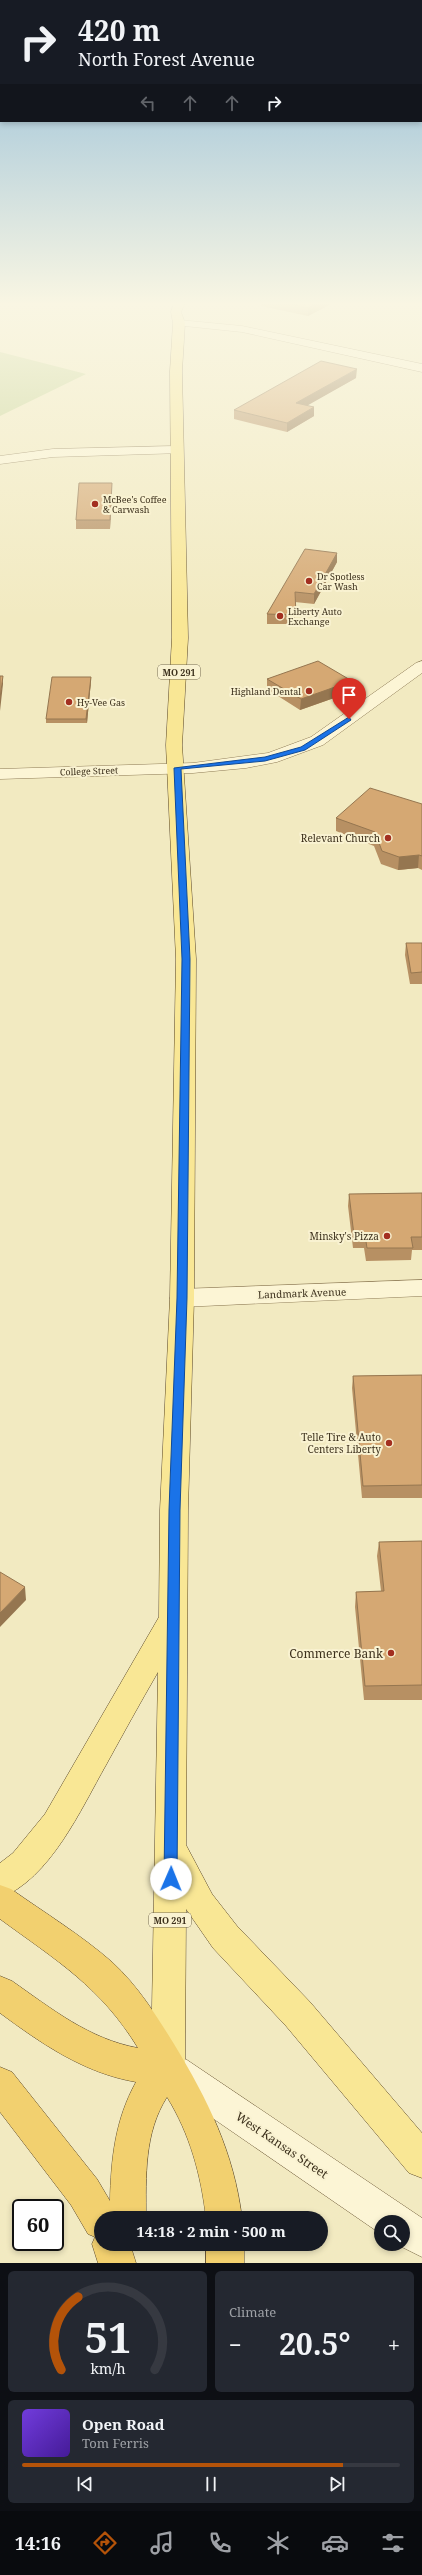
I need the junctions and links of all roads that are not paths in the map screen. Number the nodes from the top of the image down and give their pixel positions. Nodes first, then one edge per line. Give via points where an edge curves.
1 (176, 409) edge
2 (177, 450) junction
3 (0, 460) edge
4 (422, 666) edge
5 (177, 768) junction
6 (0, 774) edge
7 (422, 1288) edge
8 (182, 1298) junction
9 (174, 1617) junction
10 (171, 1848) junction
11 (0, 1883) edge
12 (0, 1900) edge
13 (0, 1993) edge
14 (168, 2067) junction
15 (0, 2084) edge
16 (422, 2160) edge
17 (95, 2211) edge
18 (128, 2211) edge
19 (223, 2211) edge
20 (386, 2215) edge
21 (410, 2231) edge
22 (422, 2239) edge
23 (113, 2251) edge
24 (128, 2251) edge
25 (225, 2251) edge
26 (117, 2263) edge
27 (127, 2263) edge
28 (225, 2263) edge

1 - 2 main road, MO 291
2 - 3 street via 54,453
2 - 5 main road, MO 291 via 180,630 174,745
4 - 5 street, College Street via 359,712 303,748 265,759
5 - 6 street, College Street
5 - 8 main road, MO 291 via 186,959
7 - 8 street, Landmark Avenue
8 - 9 main road, MO 291 via 174,1510
9 - 10 main road, MO 291
9 - 11 main road via 56,1824 24,1863
10 - 14 main road, MO 291
10 - 16 main road via 201,1905 225,1937 298,2014
12 - 14 highway, West Kansas Street via 89,1964 114,1987 153,2039
13 - 14 highway via 85,2051 126,2065 146,2068
14 - 18 highway via 152,2086 133,2128 129,2150
14 - 19 highway via 184,2091 209,2146
14 - 20 street, West Kansas Street
15 - 17 highway via 84,2192
21 - 22 street
23 - 26 highway
24 - 27 highway
25 - 28 highway

